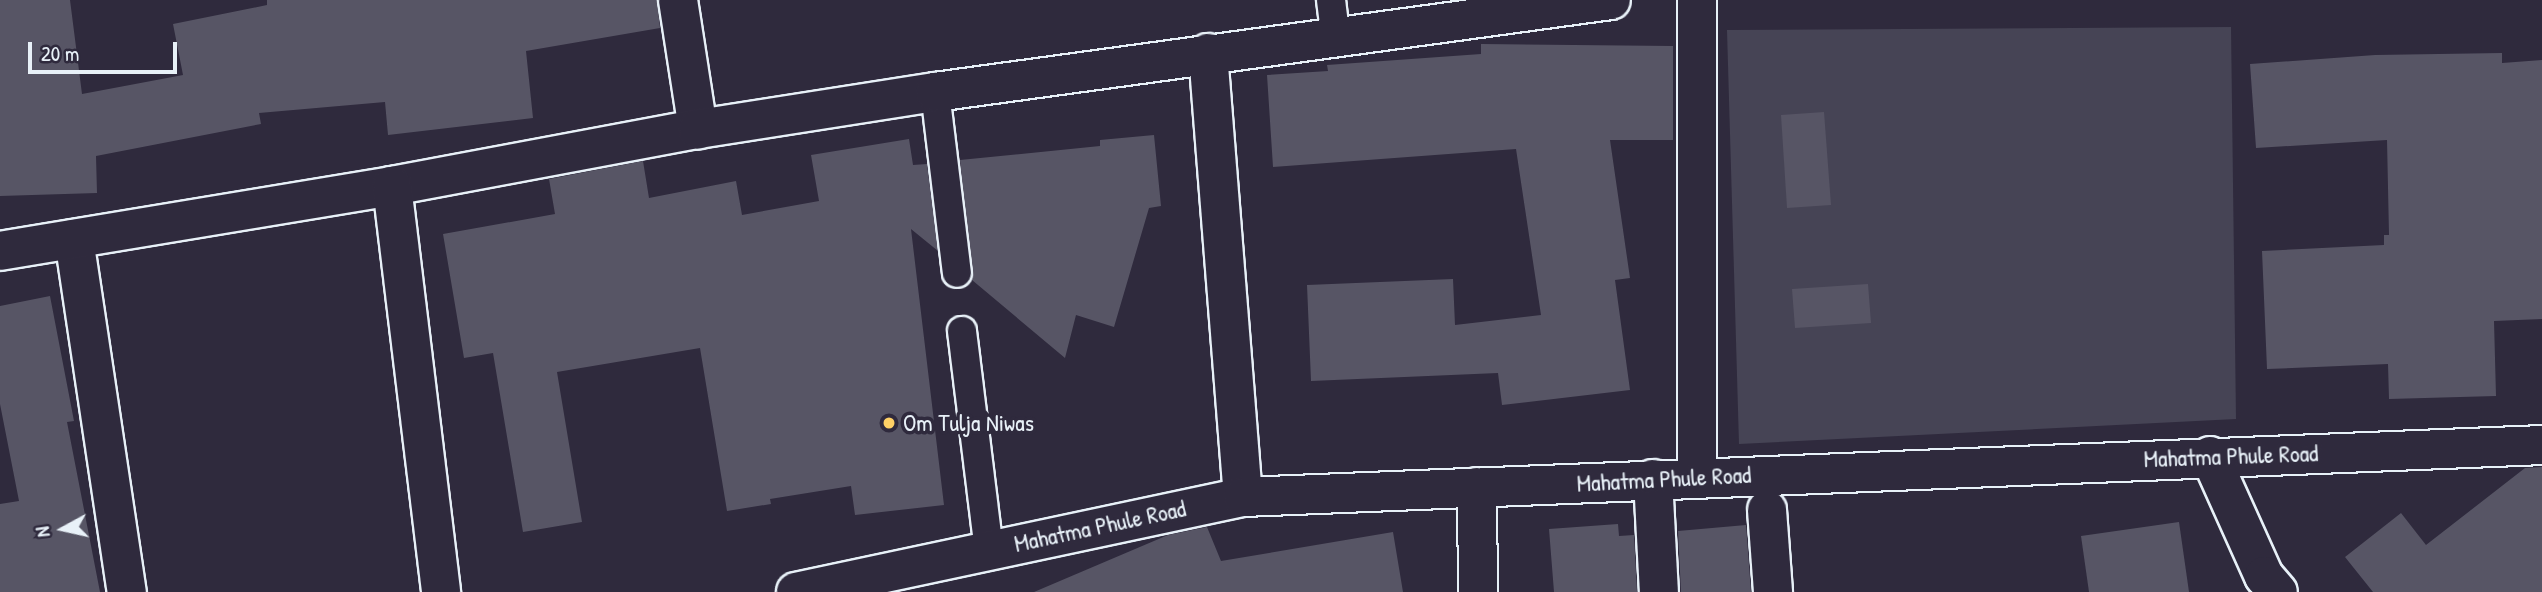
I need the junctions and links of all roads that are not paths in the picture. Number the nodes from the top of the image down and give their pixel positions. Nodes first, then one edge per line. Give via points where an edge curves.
1 (678, 0) edge
2 (1611, 0) edge
3 (1697, 0) edge
4 (1333, 17) edge
5 (1208, 53) junction
6 (935, 92) junction
7 (698, 129) junction
8 (392, 186) junction
9 (74, 239) junction
10 (0, 251) edge
11 (957, 273) dead end
12 (962, 331) dead end
13 (2542, 445) edge
14 (2210, 456) junction
15 (1697, 477) junction
16 (1653, 479) junction
17 (1478, 487) junction
18 (1243, 498) junction
19 (1767, 510) dead end
20 (989, 550) junction
21 (127, 592) edge
22 (441, 592) edge
23 (796, 592) edge
24 (1478, 592) edge
25 (1659, 592) edge
26 (1773, 592) edge
27 (2278, 592) edge

1 - 7 street
2 - 4 street
3 - 15 street
4 - 5 street
5 - 6 street
5 - 18 street
6 - 7 street
6 - 11 lane
7 - 8 street
8 - 9 street
8 - 22 street
9 - 10 street
9 - 21 street
12 - 20 lane
13 - 14 street, Mahatma Phule Road
14 - 15 street, Mahatma Phule Road
14 - 27 street via 2264,576
15 - 16 street, Mahatma Phule Road
16 - 17 street, Mahatma Phule Road
16 - 25 street
17 - 18 street, Mahatma Phule Road
17 - 24 street
18 - 20 street, Mahatma Phule Road
19 - 26 street
20 - 23 street, Mahatma Phule Road

